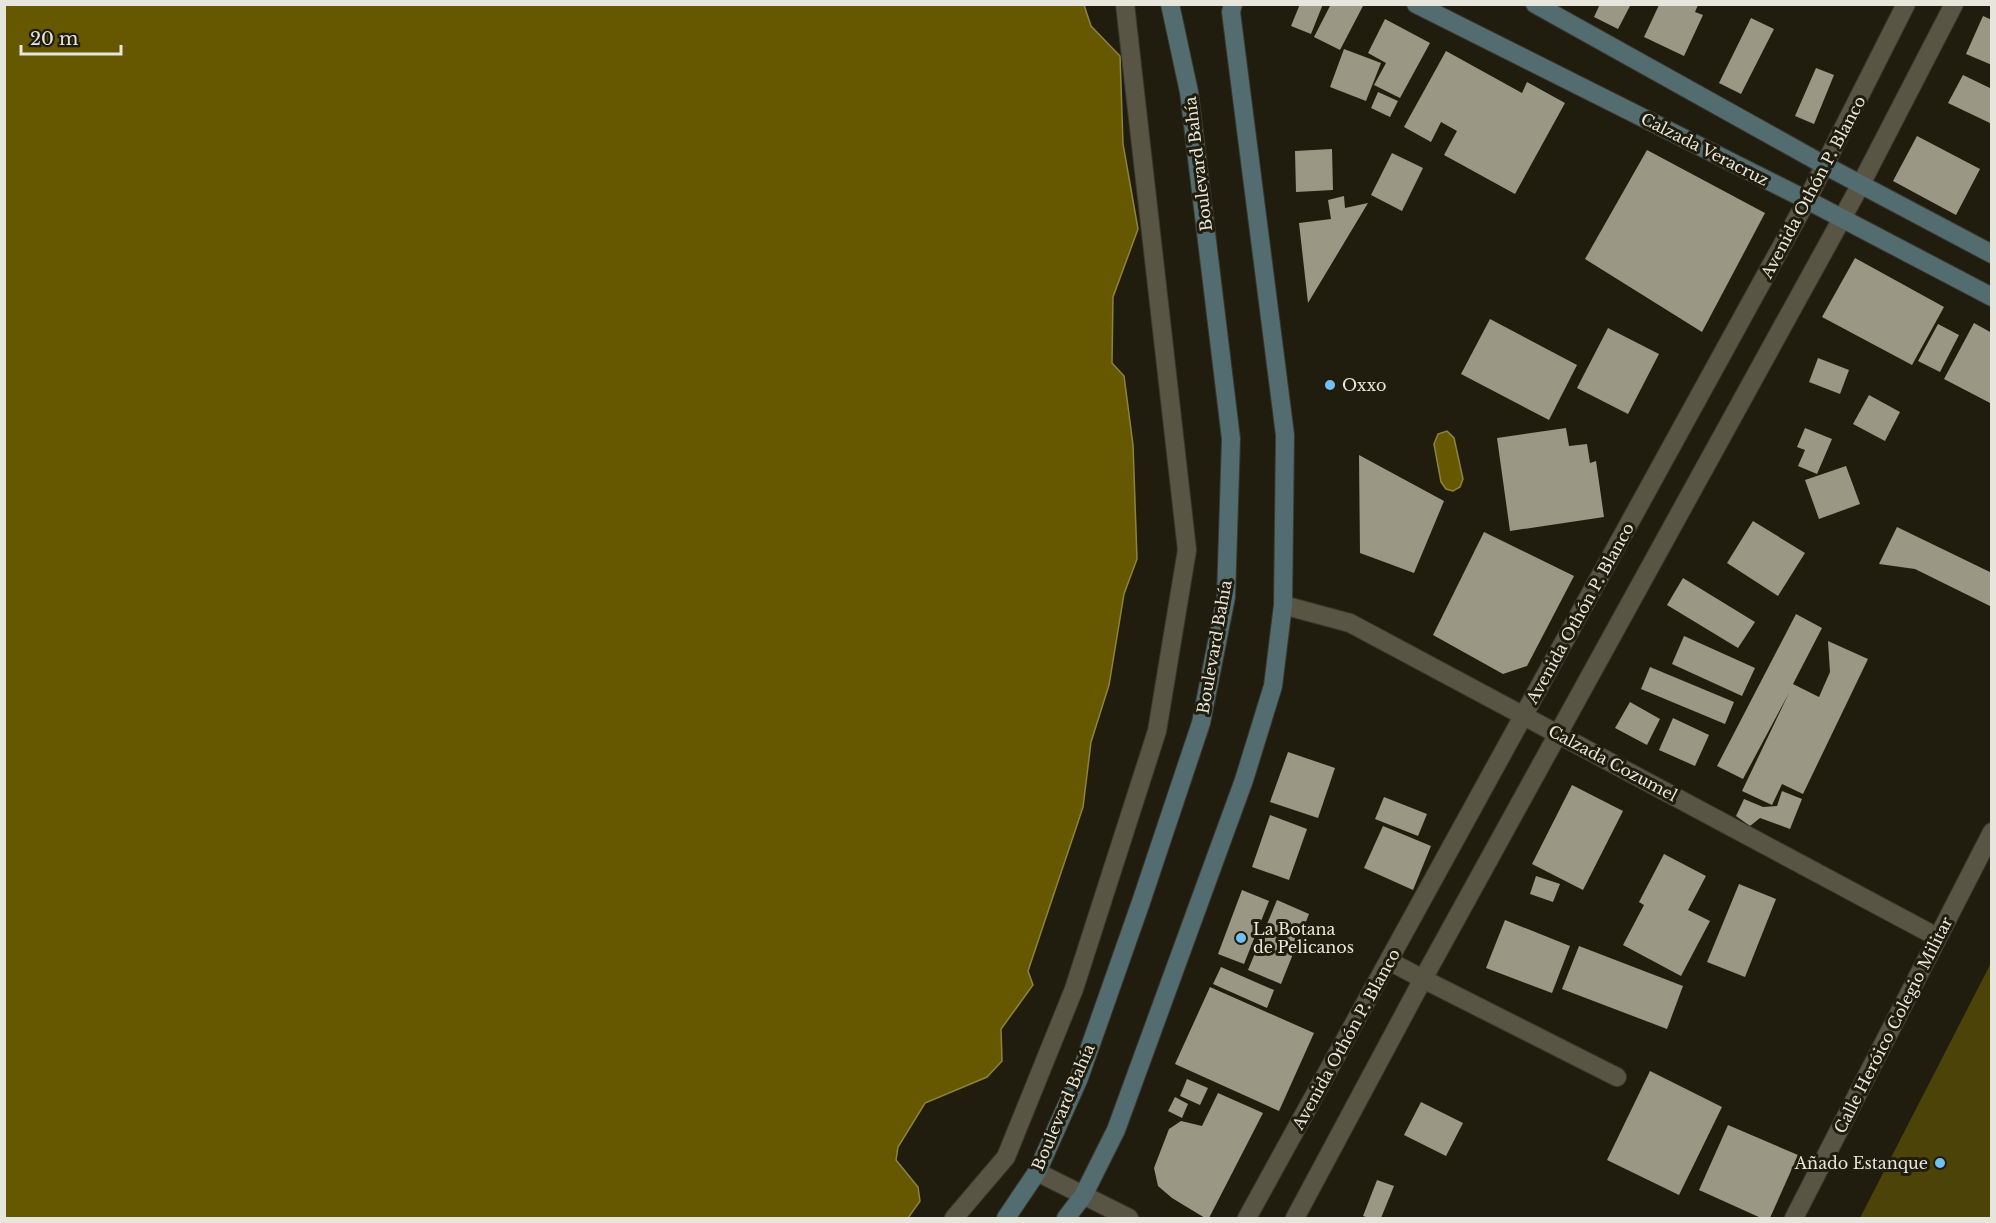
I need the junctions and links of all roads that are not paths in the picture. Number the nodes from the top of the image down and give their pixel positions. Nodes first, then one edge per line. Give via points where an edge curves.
1 (1125, 4) edge
2 (1170, 4) edge
3 (1233, 4) edge
4 (1416, 4) edge
5 (1535, 4) edge
6 (1906, 4) edge
7 (1954, 4) edge
8 (1826, 166) junction
9 (1862, 184) junction
10 (1808, 200) junction
11 (1842, 219) junction
12 (1992, 254) edge
13 (1992, 297) edge
14 (1283, 605) junction
15 (1524, 716) junction
16 (1558, 734) junction
17 (1992, 832) edge
18 (1937, 937) junction
19 (1389, 961) junction
20 (1423, 979) junction
21 (1617, 1077) dead end
22 (1037, 1172) junction
23 (1083, 1196) junction
24 (954, 1218) edge
25 (1006, 1218) edge
26 (1066, 1218) edge
27 (1129, 1218) edge
28 (1247, 1218) edge
29 (1295, 1218) edge
30 (1794, 1218) edge

1 - 24 street via 1187,550 1157,731 1074,989 1006,1157
2 - 22 main road, Boulevard Bahía via 1189,92 1231,439 1226,597 1201,723 1079,1078
3 - 14 main road via 1285,435
4 - 10 main road, Calzada Veracruz
5 - 8 main road
6 - 8 street, Avenida Othón P. Blanco
7 - 9 street
8 - 9 main road
8 - 10 street, Avenida Othón P. Blanco
9 - 11 street
9 - 12 main road
10 - 11 main road, Calzada Veracruz
10 - 15 street, Avenida Othón P. Blanco
11 - 13 main road, Calzada Veracruz
11 - 16 street
14 - 15 street, Calzada Cozumel via 1350,623
14 - 23 main road via 1273,686 1244,780 1116,1130
15 - 16 street, Calzada Cozumel
15 - 19 street, Avenida Othón P. Blanco
16 - 18 street, Calzada Cozumel
16 - 20 street
17 - 18 street, Calle Heróico Colegio Militar
18 - 30 street, Calle Heróico Colegio Militar
19 - 20 street
19 - 28 street, Avenida Othón P. Blanco
20 - 21 street
20 - 29 street
22 - 23 street
22 - 25 main road, Boulevard Bahía
23 - 26 main road
23 - 27 street

